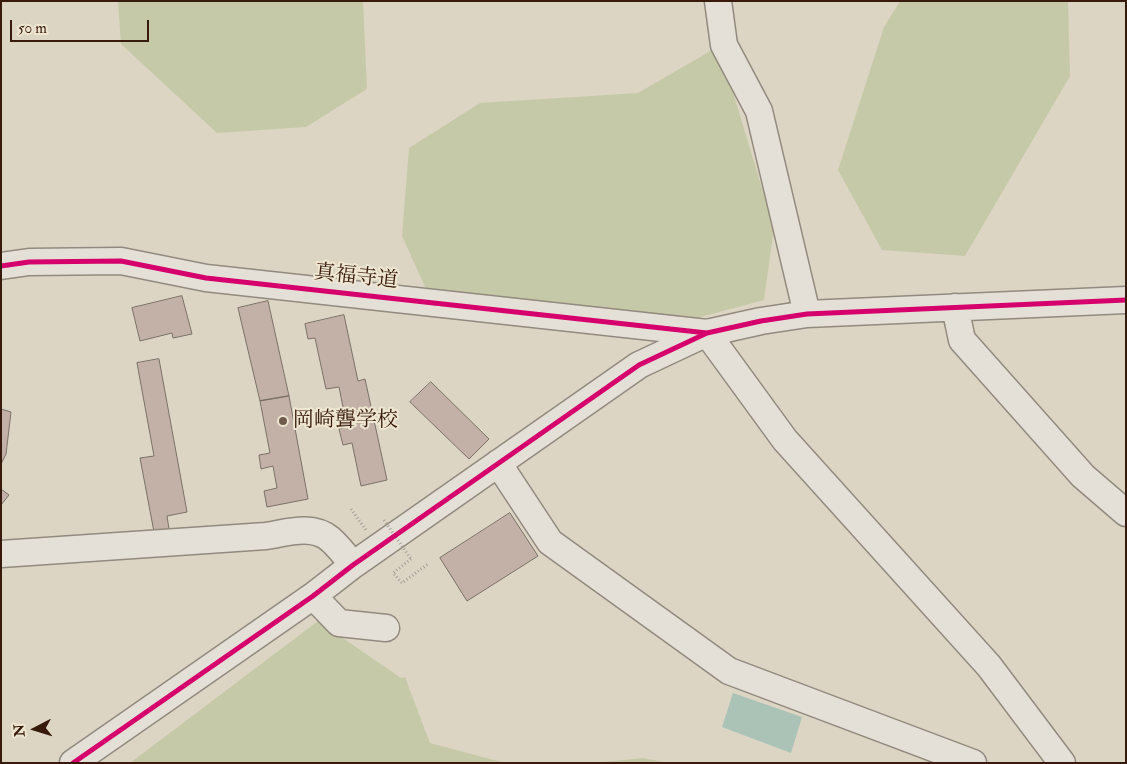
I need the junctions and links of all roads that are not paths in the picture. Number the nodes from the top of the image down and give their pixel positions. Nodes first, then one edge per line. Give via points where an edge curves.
1 (718, 1) edge
2 (1, 266) edge
3 (1126, 300) edge
4 (955, 307) junction
5 (808, 314) junction
6 (707, 334) junction
7 (498, 463) junction
8 (1126, 513) edge
9 (1, 554) edge
10 (353, 565) junction
11 (313, 596) junction
12 (386, 628) dead end
13 (73, 763) edge
14 (973, 763) edge
15 (1062, 763) edge

1 - 5 street via 724,45 759,111
2 - 6 street, 真福寺道 via 29,262 121,261 206,278
3 - 4 street
4 - 5 street
4 - 8 street via 962,340 1083,476
5 - 6 street
6 - 7 street via 639,365
6 - 15 street via 785,440 989,666
7 - 10 street
7 - 14 street via 550,542 729,671
9 - 10 street via 266,536 307,530 329,538
10 - 11 street
11 - 12 street via 339,623
11 - 13 street

